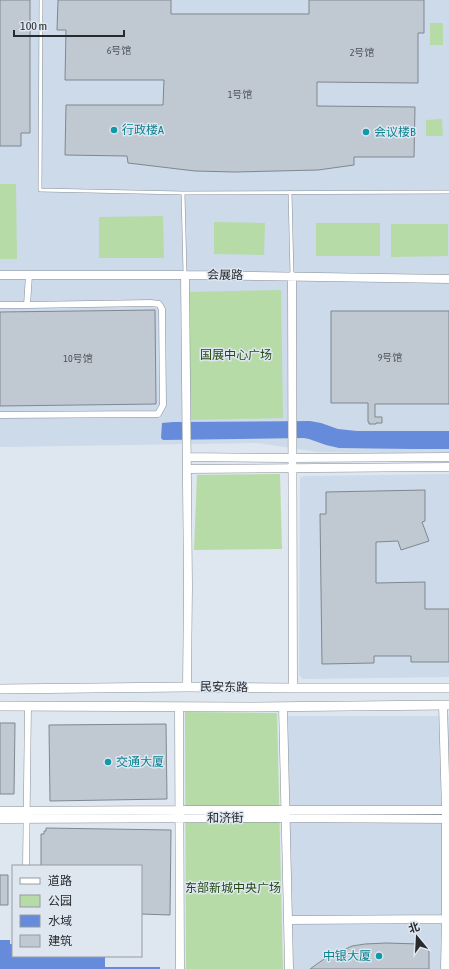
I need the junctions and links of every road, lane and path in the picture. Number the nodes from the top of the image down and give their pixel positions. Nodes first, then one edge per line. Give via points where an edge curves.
1 (41, 0) edge
2 (290, 192) junction
3 (449, 192) edge
4 (183, 193) junction
5 (0, 275) edge
6 (29, 275) junction
7 (185, 275) junction
8 (292, 276) junction
9 (449, 279) edge
10 (0, 305) edge
11 (27, 305) junction
12 (0, 414) edge
13 (186, 457) junction
14 (449, 457) edge
15 (293, 458) junction
16 (449, 467) edge
17 (293, 468) junction
18 (187, 469) junction
19 (187, 687) junction
20 (293, 688) junction
21 (449, 688) edge
22 (0, 689) edge
23 (446, 705) edge
24 (0, 706) edge
25 (28, 706) junction
26 (283, 706) junction
27 (179, 707) junction
28 (0, 811) edge
29 (179, 814) junction
30 (285, 814) junction
31 (448, 814) edge
32 (26, 815) junction
33 (0, 819) edge
34 (26, 865) edge
35 (447, 919) edge
36 (288, 920) junction
37 (180, 969) edge
38 (289, 969) edge
39 (445, 969) edge

1 - 4 lane via 40,190
2 - 3 lane
2 - 4 lane
2 - 8 lane
4 - 7 lane
5 - 6 street, 会展路
6 - 7 street, 会展路
6 - 11 street
7 - 8 street, 会展路
7 - 13 street
8 - 9 street, 会展路
8 - 15 street
10 - 11 street
11 - 12 street via 159,304 162,309 163,405 158,414
13 - 15 street
13 - 18 street
14 - 15 street
15 - 17 street
16 - 17 street
17 - 18 street
17 - 20 street
18 - 19 street
19 - 20 main road, 民安东路
19 - 22 main road, 民安东路
20 - 21 main road, 民安东路
23 - 26 main road, 民安东路
23 - 31 street
24 - 25 main road, 民安东路
25 - 27 main road, 民安东路
25 - 32 street
26 - 27 main road, 民安东路
26 - 30 street
27 - 29 street
28 - 32 street, 和济街
29 - 30 street, 和济街
29 - 32 street, 和济街
29 - 37 street
30 - 31 street, 和济街
30 - 36 street
31 - 35 street
32 - 33 street, 和济街
32 - 34 street
35 - 36 street
35 - 39 street
36 - 38 street

